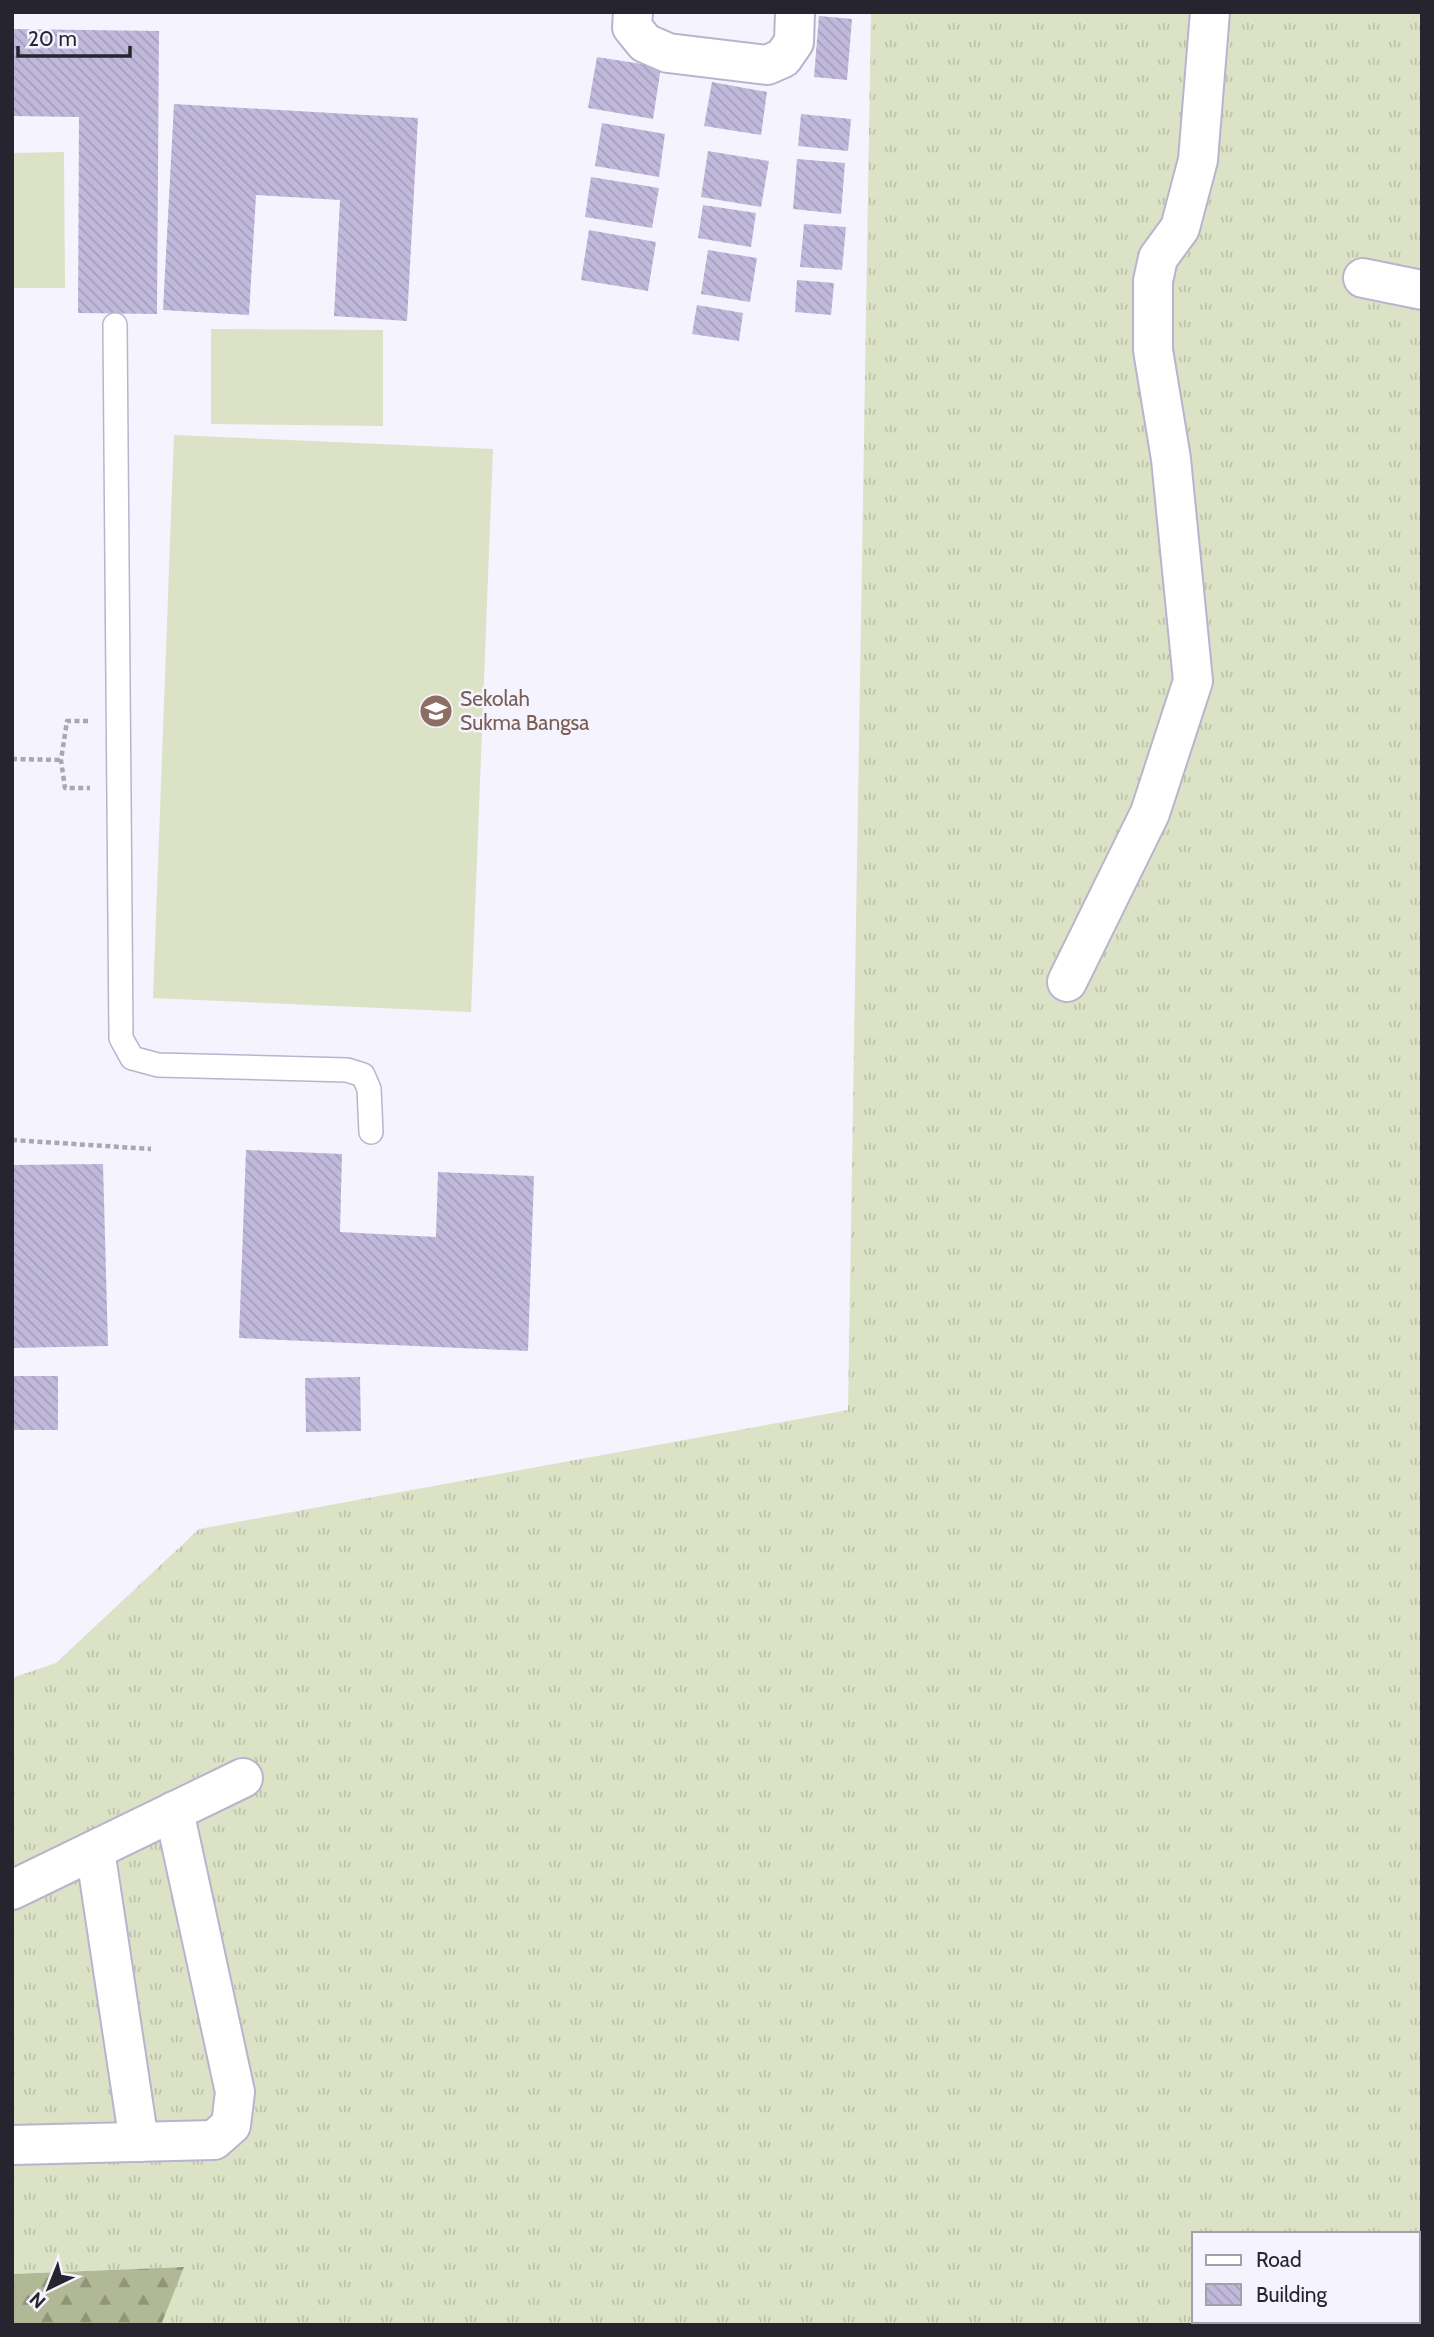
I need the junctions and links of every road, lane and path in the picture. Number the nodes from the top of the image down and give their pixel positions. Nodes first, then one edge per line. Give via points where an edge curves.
1 (633, 12) edge
2 (796, 12) edge
3 (1210, 12) edge
4 (1363, 278) dead end
5 (1422, 290) edge
6 (115, 325) dead end
7 (67, 721) dead end
8 (12, 760) edge
9 (61, 760) junction
10 (65, 788) dead end
11 (1068, 982) dead end
12 (371, 1132) dead end
13 (12, 1140) edge
14 (151, 1149) dead end
15 (243, 1778) dead end
16 (174, 1811) junction
17 (95, 1850) junction
18 (12, 1890) edge
19 (139, 2142) junction
20 (12, 2145) edge

1 - 2 street via 632,27 645,43 668,53 767,65 783,58 794,42
3 - 11 street via 1198,160 1180,228 1158,258 1153,281 1153,350 1171,459 1193,681 1150,813
4 - 5 street
6 - 12 lane via 121,1038 132,1058 158,1065 347,1070 363,1075 369,1088
7 - 9 path
8 - 9 path
9 - 10 path
13 - 14 path
15 - 16 street
16 - 17 street
16 - 19 street via 235,2092 231,2125 214,2140
17 - 18 street
17 - 19 street
19 - 20 street

